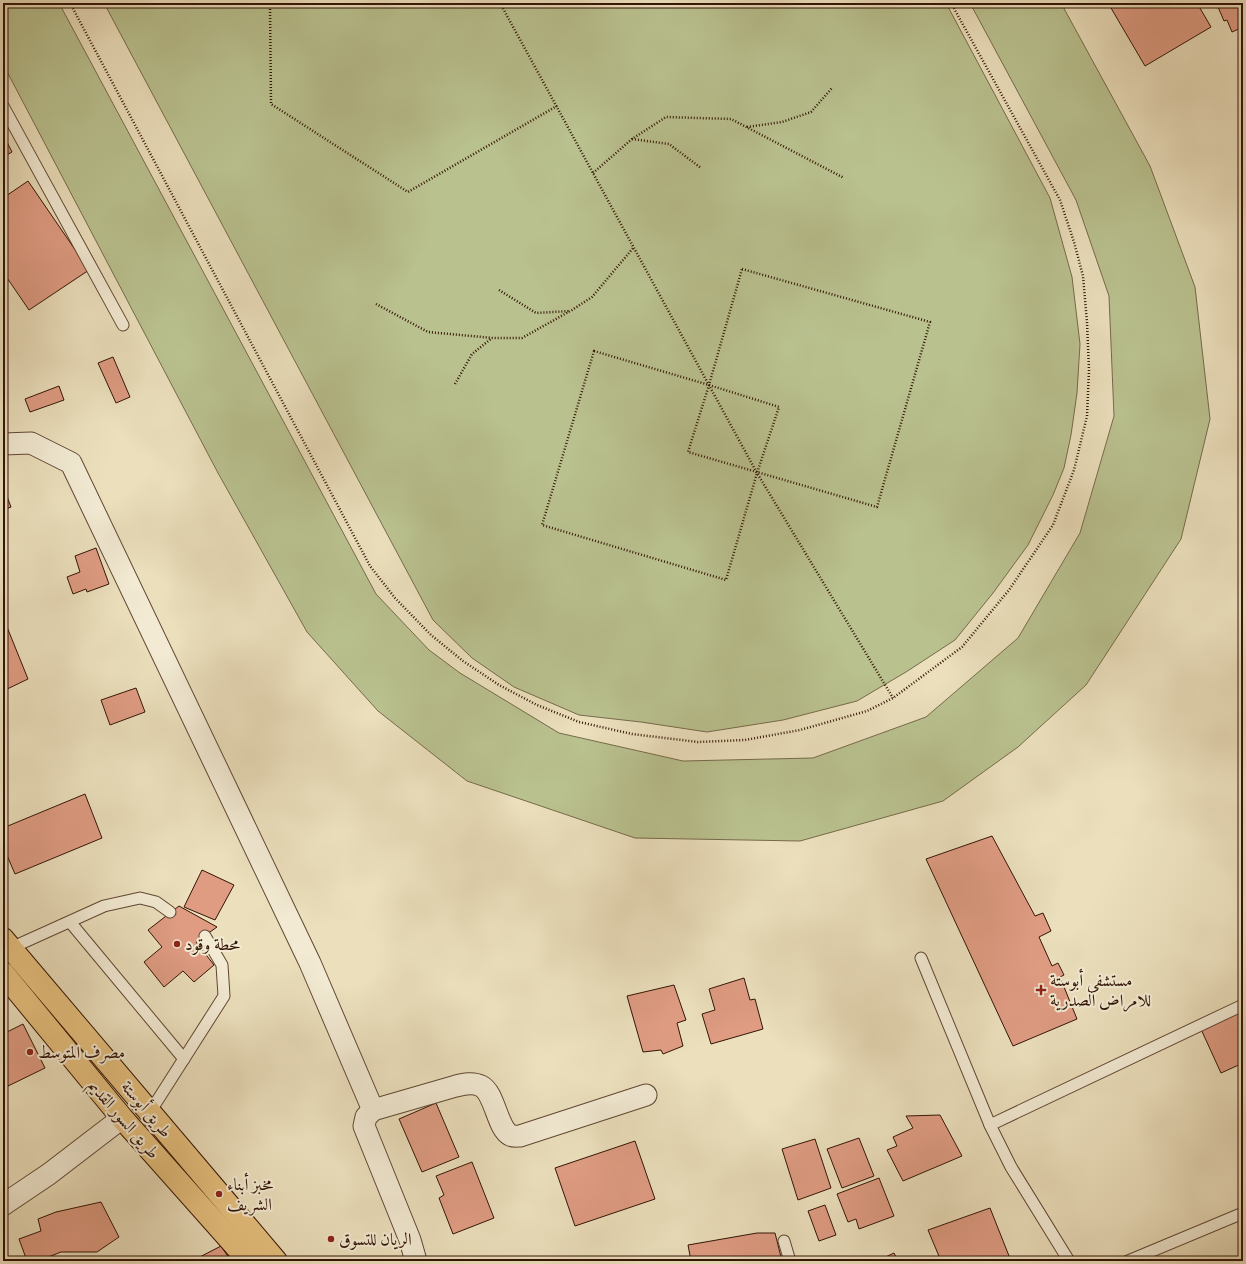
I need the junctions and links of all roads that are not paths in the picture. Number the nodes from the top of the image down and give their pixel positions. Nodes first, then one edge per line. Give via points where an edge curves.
1 (3, 106) edge
2 (123, 325) dead end
3 (3, 444) edge
4 (170, 912) dead end
5 (70, 922) junction
6 (205, 936) dead end
7 (7, 944) edge
8 (921, 958) dead end
9 (3, 973) edge
10 (1243, 1005) edge
11 (184, 1059) junction
12 (646, 1095) dead end
13 (373, 1110) junction
14 (150, 1112) junction
15 (122, 1118) junction
16 (990, 1125) junction
17 (3, 1205) edge
18 (1243, 1213) edge
19 (784, 1241) dead end
20 (249, 1261) edge
21 (276, 1261) edge
22 (416, 1261) edge
23 (790, 1261) edge
24 (1069, 1261) edge
25 (1128, 1261) edge

1 - 2 lane
3 - 13 street via 31,443 71,463 310,963
4 - 5 lane via 156,902 140,898 104,906
5 - 7 lane
5 - 11 lane
6 - 11 lane via 222,965 224,996
7 - 14 main road, طريق أبوستة
8 - 16 lane
9 - 15 main road, طريق السور القديم
10 - 16 lane
11 - 14 lane
12 - 13 street via 520,1136 511,1136 505,1131 487,1091 470,1083
13 - 22 street via 366,1117 364,1126
14 - 21 main road, طريق أبوستة
15 - 17 street via 49,1174
15 - 20 main road, طريق السور القديم
16 - 24 lane via 1011,1167
18 - 25 lane
19 - 23 lane

